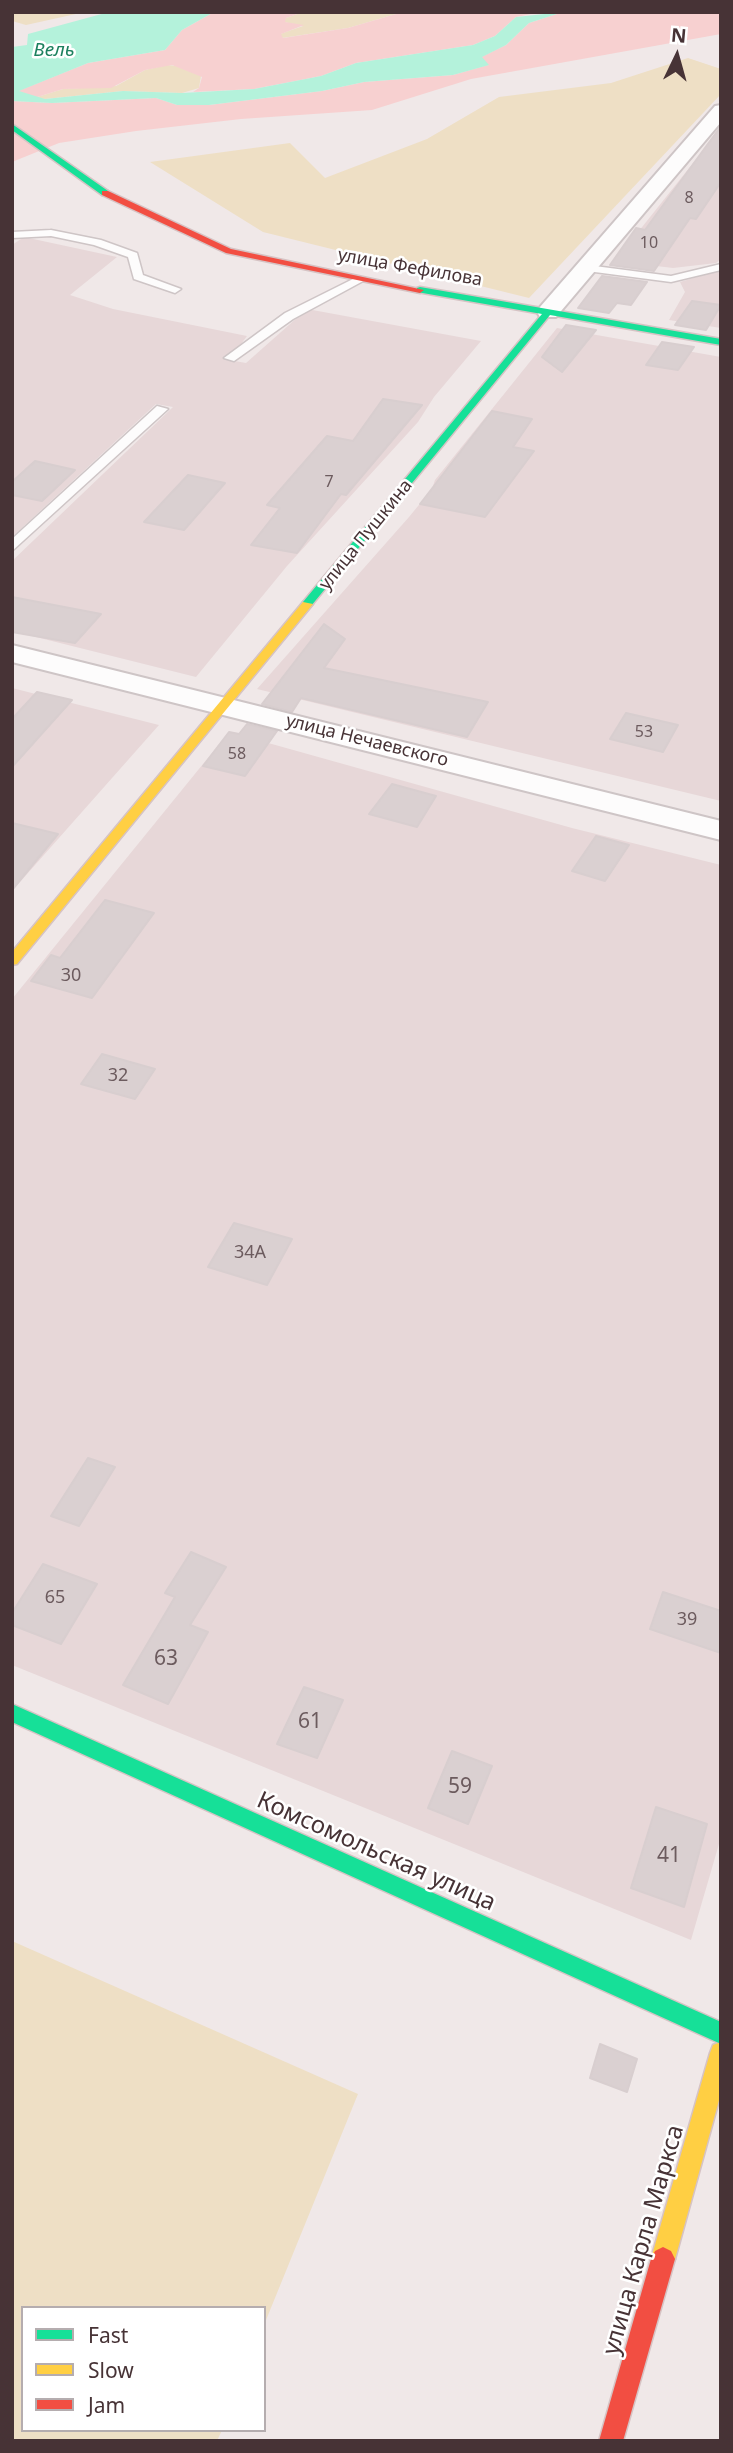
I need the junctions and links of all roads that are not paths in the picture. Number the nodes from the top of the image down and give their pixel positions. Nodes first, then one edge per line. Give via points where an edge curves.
1 (721, 110) edge
2 (12, 127) edge
3 (12, 235) edge
4 (721, 267) edge
5 (587, 268) junction
6 (359, 280) junction
7 (175, 289) dead end
8 (548, 312) junction
9 (721, 342) edge
10 (230, 358) dead end
11 (162, 409) dead end
12 (12, 547) edge
13 (12, 653) edge
14 (225, 706) junction
15 (721, 831) edge
16 (12, 961) edge
17 (12, 1713) edge
18 (721, 2033) edge
19 (721, 2053) edge
20 (611, 2441) edge

1 - 5 street, улица Пушкина
2 - 6 main road, улица Фефилова via 105,193 229,251
3 - 7 lane via 51,233 97,242 133,255 138,277
4 - 5 lane via 671,279
5 - 8 street, улица Пушкина
6 - 8 main road, улица Фефилова
6 - 10 lane via 289,316
8 - 9 main road, улица Фефилова
8 - 14 main road, улица Пушкина
11 - 12 lane
13 - 14 street, улица Нечаевского
14 - 15 street, улица Нечаевского
14 - 16 main road, улица Пушкина
17 - 18 main road, Комсомольская улица
19 - 20 main road, улица Карла Маркса

